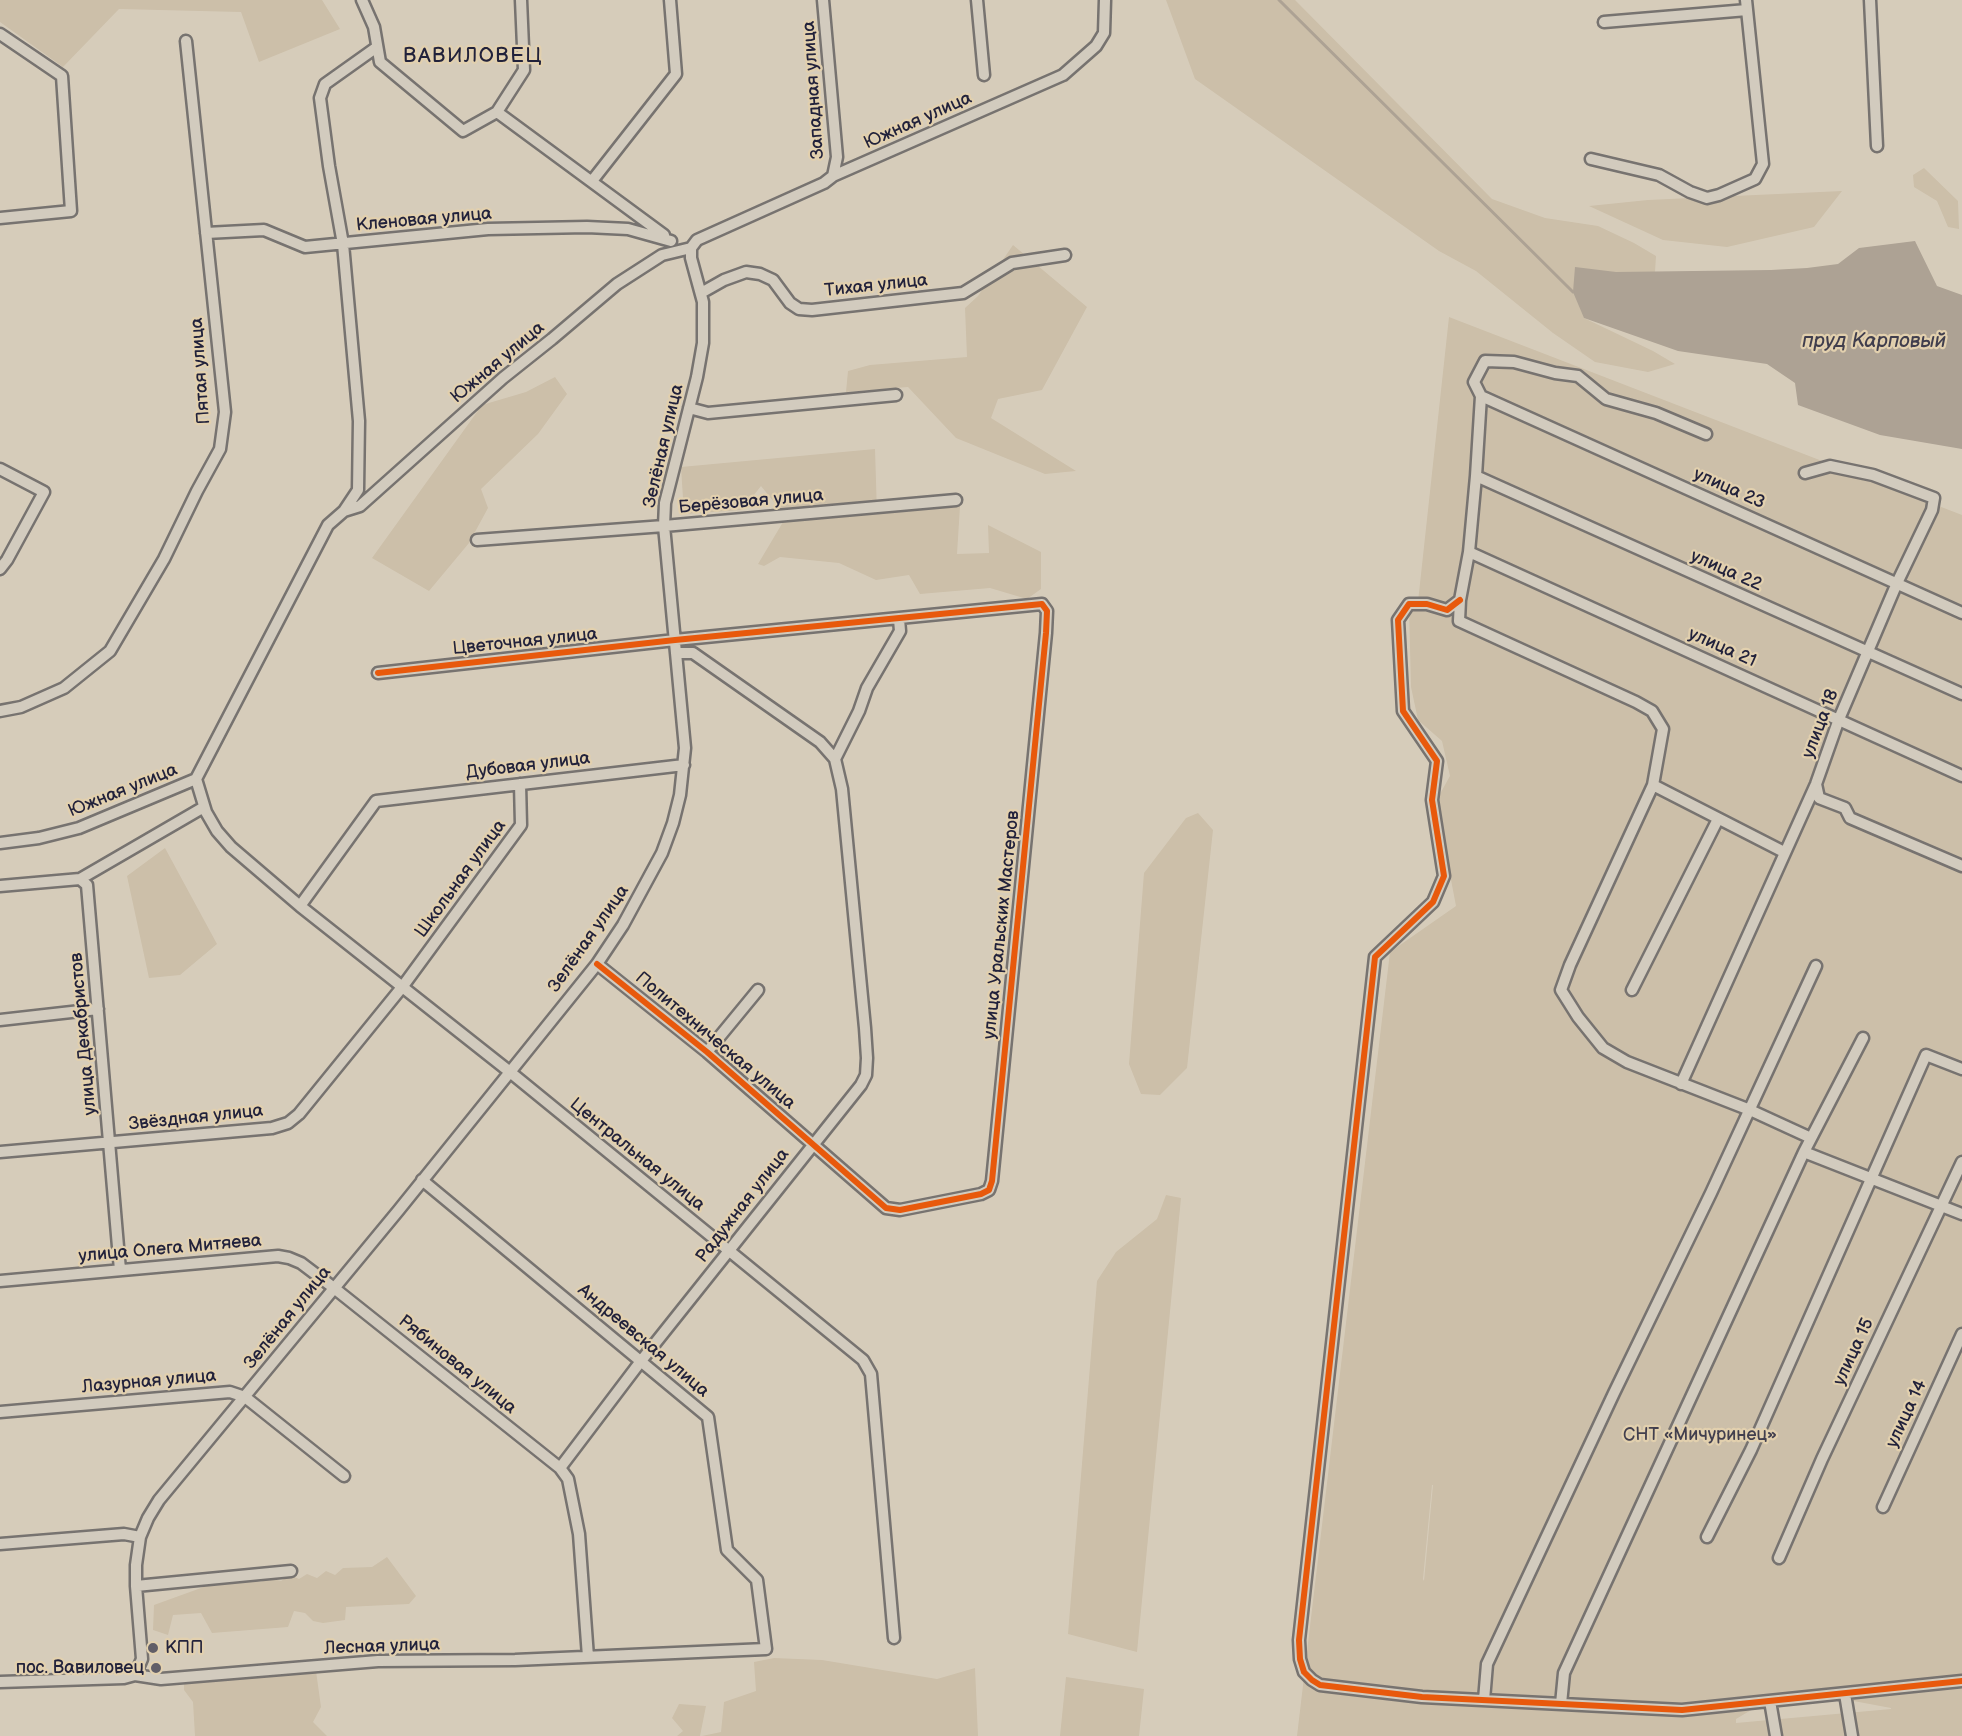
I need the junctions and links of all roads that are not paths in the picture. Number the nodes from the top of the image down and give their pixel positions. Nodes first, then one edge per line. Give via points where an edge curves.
1 (362, 0) edge
2 (521, 0) edge
3 (670, 0) edge
4 (823, 0) edge
5 (977, 0) edge
6 (1105, 0) edge
7 (1870, 0) edge
8 (1746, 5) edge
9 (1604, 22) dead end
10 (0, 34) edge
11 (186, 41) dead end
12 (377, 47) junction
13 (984, 75) dead end
14 (497, 112) junction
15 (1877, 146) dead end
16 (1592, 159) dead end
17 (833, 176) junction
18 (592, 182) junction
19 (0, 218) edge
20 (206, 233) junction
21 (671, 240) junction
22 (343, 244) junction
23 (691, 248) junction
24 (1065, 255) dead end
25 (701, 293) junction
26 (896, 395) dead end
27 (1481, 396) junction
28 (689, 408) junction
29 (1707, 434) dead end
30 (0, 470) edge
31 (1805, 473) dead end
32 (1476, 476) junction
33 (956, 500) dead end
34 (344, 511) junction
35 (664, 526) junction
36 (477, 540) dead end
37 (1469, 552) junction
38 (0, 569) edge
39 (1897, 583) junction
40 (1460, 600) junction
41 (1962, 613) edge
42 (899, 619) junction
43 (675, 640) junction
44 (676, 652) junction
45 (1867, 653) junction
46 (378, 673) dead end
47 (1962, 694) edge
48 (0, 711) edge
49 (1839, 719) junction
50 (835, 759) junction
51 (684, 765) junction
52 (1962, 776) edge
53 (196, 779) junction
54 (520, 784) junction
55 (1816, 784) junction
56 (1653, 785) junction
57 (204, 807) junction
58 (1718, 819) junction
59 (0, 843) edge
60 (1784, 852) junction
61 (1962, 866) edge
62 (80, 879) junction
63 (0, 886) edge
64 (300, 906) junction
65 (597, 964) junction
66 (1816, 966) dead end
67 (404, 986) junction
68 (758, 990) dead end
69 (1632, 990) dead end
70 (98, 1009) junction
71 (0, 1020) edge
72 (1863, 1038) dead end
73 (707, 1052) junction
74 (1962, 1069) edge
75 (510, 1072) junction
76 (1681, 1084) junction
77 (1750, 1110) junction
78 (1811, 1138) junction
79 (109, 1143) junction
80 (812, 1145) junction
81 (0, 1152) edge
82 (1804, 1152) junction
83 (1962, 1162) edge
84 (422, 1180) junction
85 (1871, 1180) junction
86 (1940, 1206) junction
87 (1962, 1214) edge
88 (729, 1252) junction
89 (120, 1270) junction
90 (0, 1281) edge
91 (334, 1288) junction
92 (1962, 1334) edge
93 (641, 1361) junction
94 (245, 1397) junction
95 (0, 1412) edge
96 (560, 1468) junction
97 (344, 1476) dead end
98 (1883, 1507) dead end
99 (140, 1537) junction
100 (1707, 1537) dead end
101 (0, 1544) edge
102 (1779, 1558) dead end
103 (291, 1571) dead end
104 (136, 1586) junction
105 (894, 1638) dead end
106 (766, 1649) joint
107 (588, 1656) junction
108 (135, 1675) junction
109 (1962, 1681) edge
110 (0, 1682) edge
111 (1845, 1694) junction
112 (1484, 1700) junction
113 (1770, 1701) junction
114 (1561, 1704) junction
115 (1776, 1736) edge
116 (1852, 1736) edge

1 - 12 street via 374,27
2 - 14 street via 524,70
3 - 18 street via 676,74
4 - 17 street, Западная улица via 837,157
5 - 13 street
6 - 17 street, Южная улица via 1104,33 1096,46 1063,75
7 - 15 street
8 - 9 street
8 - 16 street via 1763,164 1755,179 1707,198 1659,175
10 - 19 street via 62,75 71,211
11 - 20 street, Пятая улица
12 - 14 street via 380,62 463,131
12 - 22 street via 325,84 320,98
14 - 18 street
17 - 23 street, Южная улица via 697,240
18 - 21 street
20 - 22 street via 264,230 305,247
20 - 48 street, Пятая улица via 225,412 220,449 111,651 64,688 21,707
21 - 22 street, Кленовая улица via 628,229 586,227 488,230
21 - 23 street
22 - 34 street, Кленовая улица via 359,421 358,490
23 - 25 street, Зелёная улица
23 - 34 street, Южная улица via 662,255 617,284 503,378 360,506
24 - 25 street, Тихая улица via 1012,263 963,293 824,308 799,309 773,280 746,272
25 - 28 street, Зелёная улица via 703,343
26 - 28 street via 708,413
27 - 29 street via 1474,382 1485,361 1514,362 1578,376 1606,399 1656,413
27 - 32 street
27 - 39 street, улица 23
28 - 35 street, Зелёная улица via 665,503
30 - 38 street via 44,492
31 - 39 street, улица 18 via 1830,466 1873,475 1934,498
32 - 37 street
32 - 45 street, улица 22
33 - 35 street, Берёзовая улица
34 - 53 street, Южная улица via 328,525
35 - 36 street, Берёзовая улица
35 - 43 street, Зелёная улица
37 - 40 street
37 - 49 street, улица 21
39 - 41 street, улица 23
39 - 45 street, улица 18
40 - 56 street via 1459,621 1652,711 1663,729
40 - 112 street via 1447,610 1409,604 1398,620 1402,711 1437,761 1432,800 1444,876 1433,902 1375,957 1299,1650 1304,1672 1320,1684 1422,1697
42 - 43 street, Цветочная улица
42 - 50 street via 900,631 867,688
42 - 80 street, улица Уральских Мастеров via 1042,604 1047,611 992,1181 989,1190 981,1194 900,1210 886,1208
43 - 44 street, Зелёная улица
43 - 46 street, Цветочная улица
44 - 50 street via 693,653 820,742
44 - 51 street, Зелёная улица
45 - 47 street, улица 22
45 - 49 street, улица 18
49 - 52 street, улица 21
49 - 55 street, улица 18
50 - 80 street, Радужная улица via 842,789 866,1075
51 - 54 street, Дубовая улица
51 - 65 street, Зелёная улица via 673,823 662,853
53 - 57 street, Центральная улица
53 - 59 street, Южная улица via 79,828
54 - 64 street, Дубовая улица via 376,801
54 - 67 street, Школьная улица via 521,825
55 - 60 street, улица 18
55 - 61 street via 1819,798 1845,808 1850,818
56 - 58 street
56 - 76 street via 1561,990 1603,1048
57 - 62 street
57 - 64 street, Центральная улица via 231,847
58 - 60 street
58 - 69 street
60 - 76 street, улица 18
62 - 63 street
62 - 70 street, улица Декабристов via 87,885 89,896
64 - 67 street, Центральная улица
65 - 73 street, Политехническая улица
65 - 75 street, Зелёная улица
66 - 77 street
67 - 75 street, Центральная улица
67 - 79 street, Звёздная улица via 288,1123 272,1128
68 - 73 street
70 - 71 street
70 - 79 street, улица Декабристов
72 - 78 street
73 - 80 street, Политехническая улица
74 - 85 street via 1926,1055
75 - 84 street, Зелёная улица
75 - 88 street, Центральная улица
76 - 77 street
77 - 78 street
77 - 112 street via 1487,1664
78 - 82 street
79 - 81 street, Звёздная улица
79 - 89 street, улица Декабристов
80 - 88 street, Радужная улица
82 - 85 street
82 - 114 street via 1564,1673
83 - 86 street, улица 15
84 - 91 street, Зелёная улица
84 - 93 street, Андреевская улица
85 - 86 street
85 - 100 street via 1751,1450
86 - 87 street
86 - 102 street, улица 15
88 - 93 street, Радужная улица
88 - 105 street, Центральная улица via 863,1360 871,1374
89 - 90 street, улица Олега Митяева
89 - 91 street, улица Олега Митяева via 290,1258
91 - 94 street, Зелёная улица
91 - 96 street, Рябиновая улица
92 - 98 street, улица 14
93 - 96 street, Радужная улица
93 - 106 street, Андреевская улица via 708,1417 727,1550 757,1580
94 - 95 street, Лазурная улица via 230,1392
94 - 97 street
94 - 99 street, Зелёная улица via 159,1500
96 - 107 street via 568,1479 579,1534
99 - 101 street via 124,1533
99 - 104 street, Зелёная улица
103 - 104 street
104 - 108 street, Зелёная улица via 142,1653
106 - 107 street, Лесная улица
107 - 108 street, Лесная улица via 378,1661 161,1679
108 - 110 street, Лесная улица
109 - 111 street
111 - 113 street
111 - 116 street
112 - 114 street
113 - 114 street via 1682,1710
113 - 115 street

